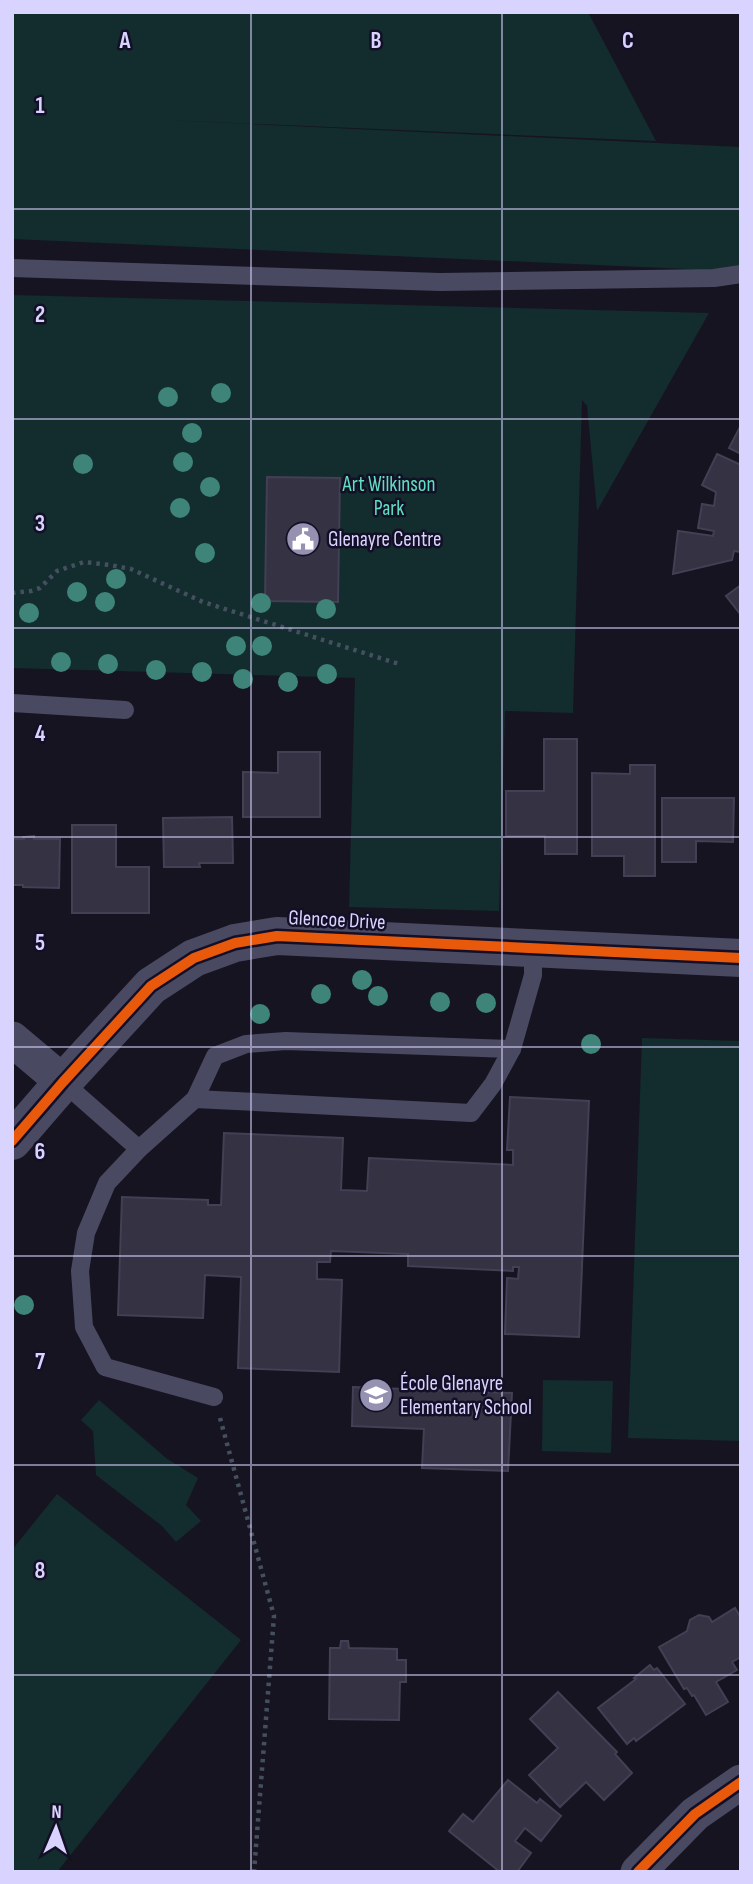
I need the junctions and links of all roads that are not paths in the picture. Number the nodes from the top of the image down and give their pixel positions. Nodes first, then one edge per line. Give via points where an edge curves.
1 (12, 268) edge
2 (741, 274) edge
3 (12, 702) edge
4 (125, 710) dead end
5 (533, 949) junction
6 (741, 958) edge
7 (12, 1039) edge
8 (512, 1049) junction
9 (62, 1082) junction
10 (195, 1099) junction
11 (12, 1141) edge
12 (139, 1149) junction
13 (214, 1397) road end
14 (741, 1782) edge
15 (638, 1872) edge

1 - 2 lane via 440,282
3 - 4 lane
5 - 6 street, Glencoe Drive
5 - 8 lane via 533,975
5 - 9 street, Glencoe Drive via 277,936 235,943 194,958 151,986
7 - 9 street
8 - 10 lane via 286,1041 246,1044 215,1056
8 - 10 lane via 471,1113
9 - 11 street, Glencoe Drive
9 - 12 lane
10 - 12 lane
12 - 13 lane via 107,1183 86,1233 80,1270 84,1327 105,1367
14 - 15 street via 695,1814

